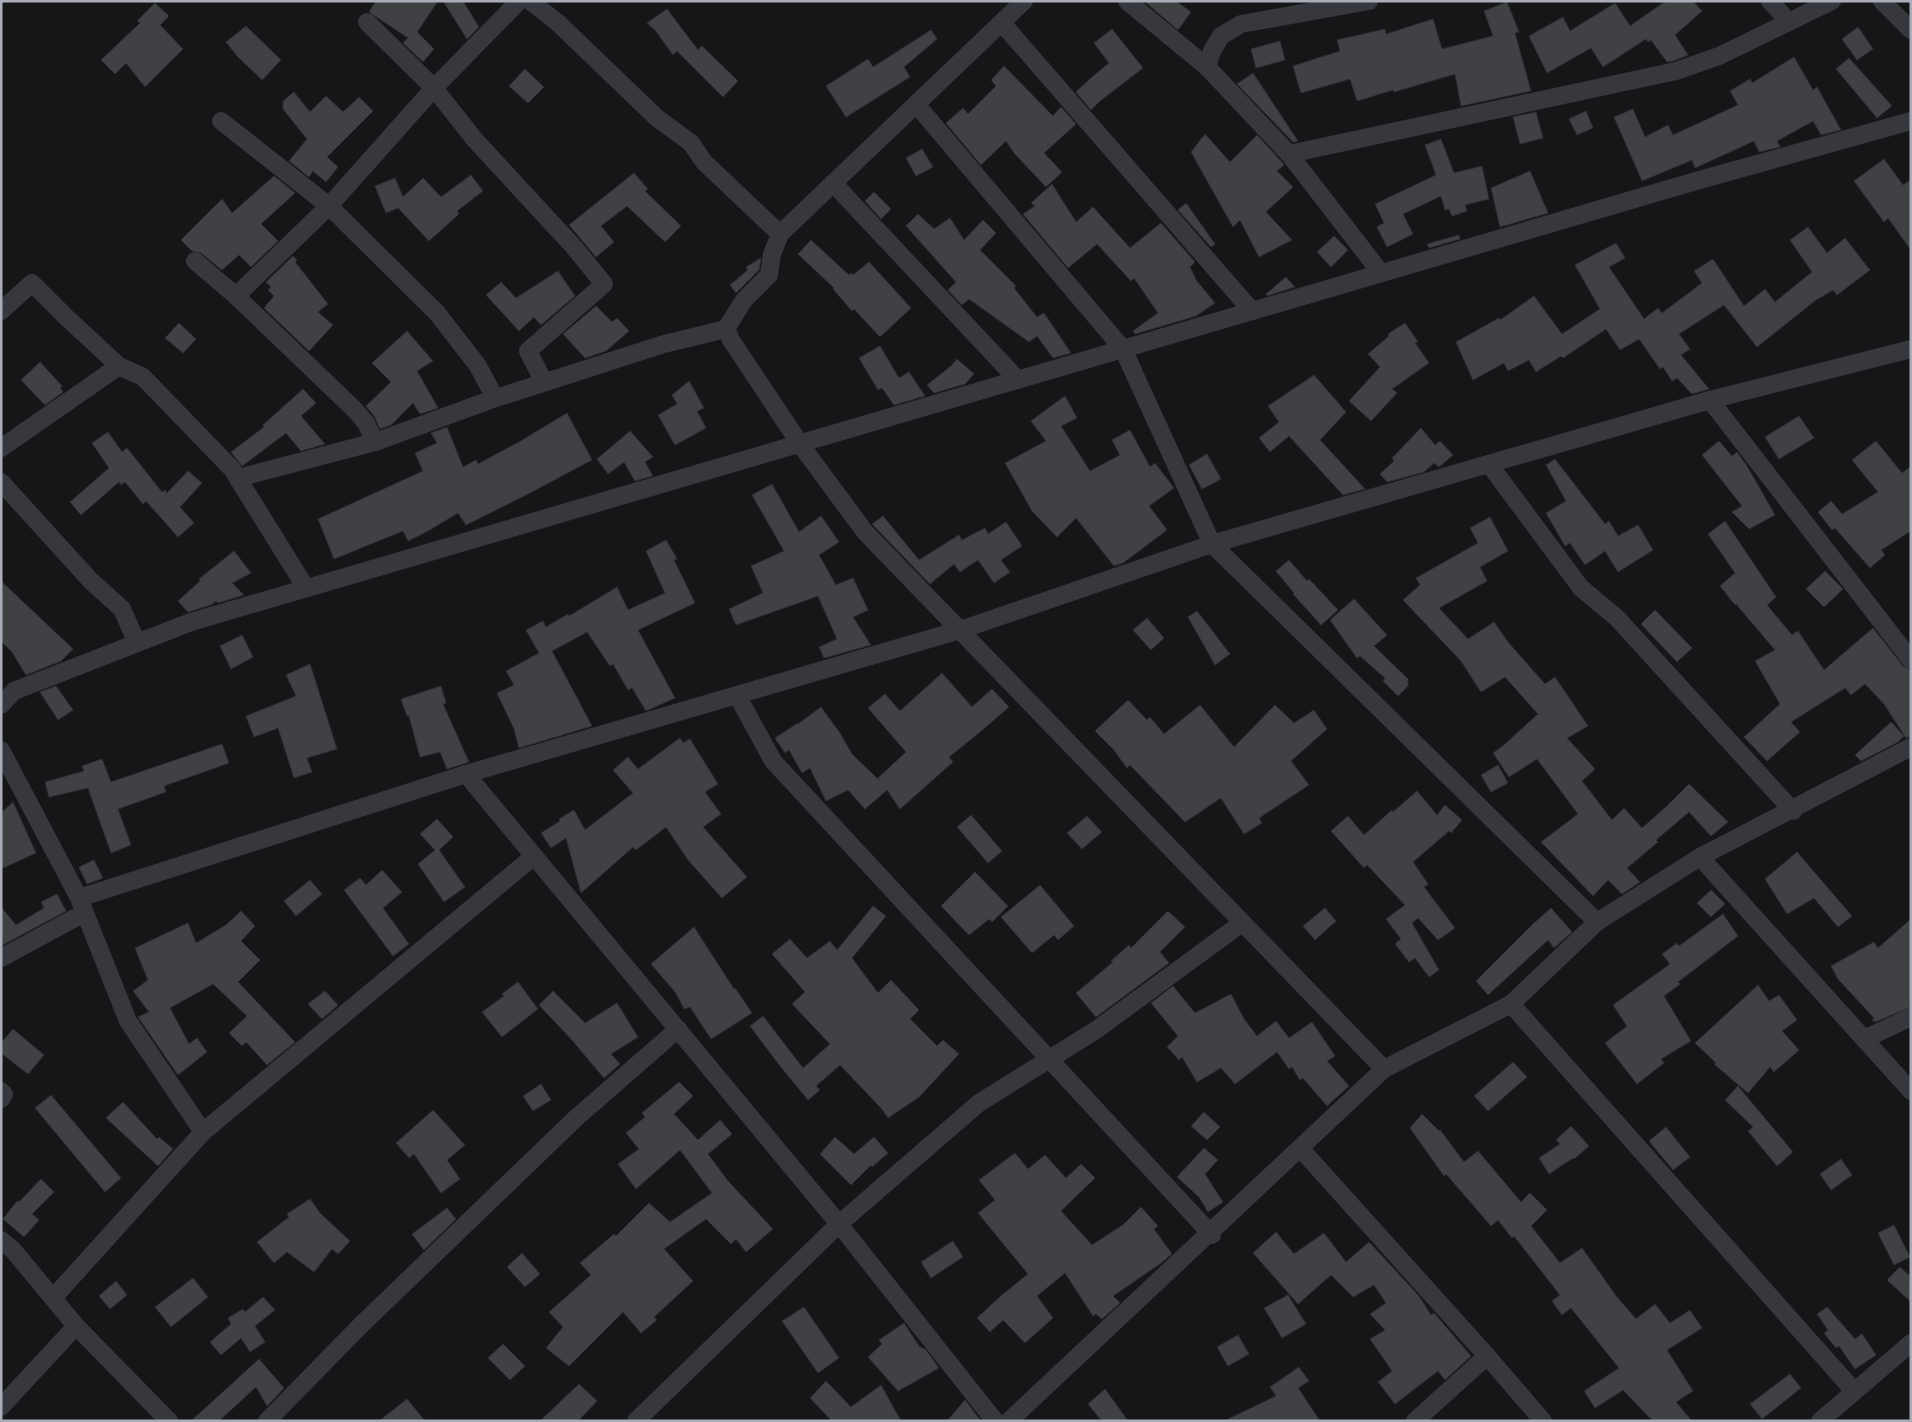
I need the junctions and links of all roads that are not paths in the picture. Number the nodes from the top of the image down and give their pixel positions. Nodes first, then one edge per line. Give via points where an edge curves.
1 (519, 1) edge
2 (530, 1) edge
3 (1024, 1) edge
4 (1369, 1) edge
5 (1770, 1) edge
6 (1832, 1) edge
7 (1882, 1) edge
8 (1128, 2) edge
9 (367, 22) dead end
10 (1789, 22) junction
11 (1002, 23) junction
12 (1911, 30) edge
13 (1207, 66) junction
14 (434, 88) junction
15 (916, 104) junction
16 (221, 121) dead end
17 (1911, 121) edge
18 (1289, 154) junction
19 (833, 183) junction
20 (329, 206) junction
21 (780, 234) junction
22 (195, 261) dead end
23 (1381, 273) junction
24 (236, 296) junction
25 (1, 311) edge
26 (1252, 311) junction
27 (726, 329) junction
28 (1123, 349) junction
29 (1911, 350) edge
30 (119, 366) junction
31 (1018, 380) junction
32 (544, 382) junction
33 (495, 398) junction
34 (1710, 400) junction
35 (375, 442) junction
36 (800, 444) junction
37 (1, 448) edge
38 (1489, 464) junction
39 (238, 478) junction
40 (1, 482) edge
41 (1212, 544) junction
42 (306, 588) junction
43 (960, 630) junction
44 (137, 643) junction
45 (1911, 660) edge
46 (737, 695) junction
47 (1, 705) edge
48 (1911, 748) edge
49 (1, 750) edge
50 (466, 774) junction
51 (7, 776) edge
52 (1793, 810) junction
53 (534, 856) junction
54 (1700, 857) junction
55 (82, 905) junction
56 (1597, 922) junction
57 (1242, 923) junction
58 (1, 958) edge
59 (1512, 1004) junction
60 (1911, 1017) edge
61 (678, 1029) junction
62 (1864, 1039) junction
63 (1050, 1058) junction
64 (1384, 1069) junction
65 (1, 1091) edge
66 (1911, 1091) edge
67 (1, 1099) edge
68 (203, 1132) junction
69 (1300, 1148) junction
70 (840, 1224) junction
71 (1211, 1233) junction
72 (1, 1240) edge
73 (52, 1298) junction
74 (76, 1326) junction
75 (1911, 1342) edge
76 (1487, 1356) junction
77 (1854, 1391) junction
78 (1, 1407) edge
79 (166, 1420) edge
80 (267, 1421) edge
81 (636, 1421) edge
82 (996, 1421) edge
83 (1009, 1421) edge
84 (1415, 1421) edge
85 (1542, 1421) edge
86 (1820, 1421) edge

1 - 14 street
2 - 21 street via 557,22 657,118 691,143 704,162
3 - 11 street
4 - 13 street via 1241,24 1221,36
5 - 10 street
6 - 10 street
7 - 12 street
8 - 13 street
9 - 14 street
10 - 18 street via 1719,56 1676,71
11 - 15 street
11 - 26 street
13 - 18 street
14 - 20 street
14 - 32 street via 475,140 574,246 604,284 528,351
15 - 19 street
15 - 28 street
16 - 20 street
17 - 23 street
18 - 23 street
19 - 21 street
19 - 31 street
20 - 24 street
20 - 33 street via 437,313 478,366
21 - 27 street via 769,274 744,300
22 - 24 street
23 - 26 street
24 - 35 street via 354,409 366,423
25 - 30 street via 32,283
26 - 28 street
27 - 32 street via 664,344
27 - 36 street
28 - 31 street
28 - 41 street
29 - 34 street
30 - 37 street
30 - 39 street via 142,376
31 - 36 street
32 - 33 street
33 - 35 street
34 - 38 street
34 - 45 street
35 - 39 street
36 - 42 street
36 - 43 street via 865,532
38 - 41 street
38 - 52 street via 1581,588 1617,618
39 - 42 street
40 - 44 street via 91,581 122,609
41 - 43 street
41 - 56 street
42 - 44 street via 191,622
43 - 46 street
43 - 57 street
44 - 47 street via 14,691
46 - 50 street
46 - 63 street via 773,761
48 - 52 street
49 - 51 street
50 - 53 street
50 - 55 street
51 - 55 street
52 - 54 street
53 - 61 street
53 - 68 street
54 - 56 street
54 - 62 street
55 - 58 street
55 - 68 street via 128,1021
56 - 59 street
57 - 63 street via 1096,1030
57 - 64 street
59 - 64 street
59 - 77 street
60 - 62 street
61 - 70 street
61 - 80 street via 576,1118 361,1325
62 - 66 street
63 - 70 street via 979,1104
63 - 71 street
64 - 69 street
65 - 67 street via 4,1094
68 - 73 street
69 - 71 street
69 - 76 street
70 - 81 street
70 - 82 street
71 - 83 street
72 - 73 street
73 - 74 street
74 - 78 street
74 - 79 street
75 - 77 street
76 - 84 street
76 - 85 street
77 - 86 street

